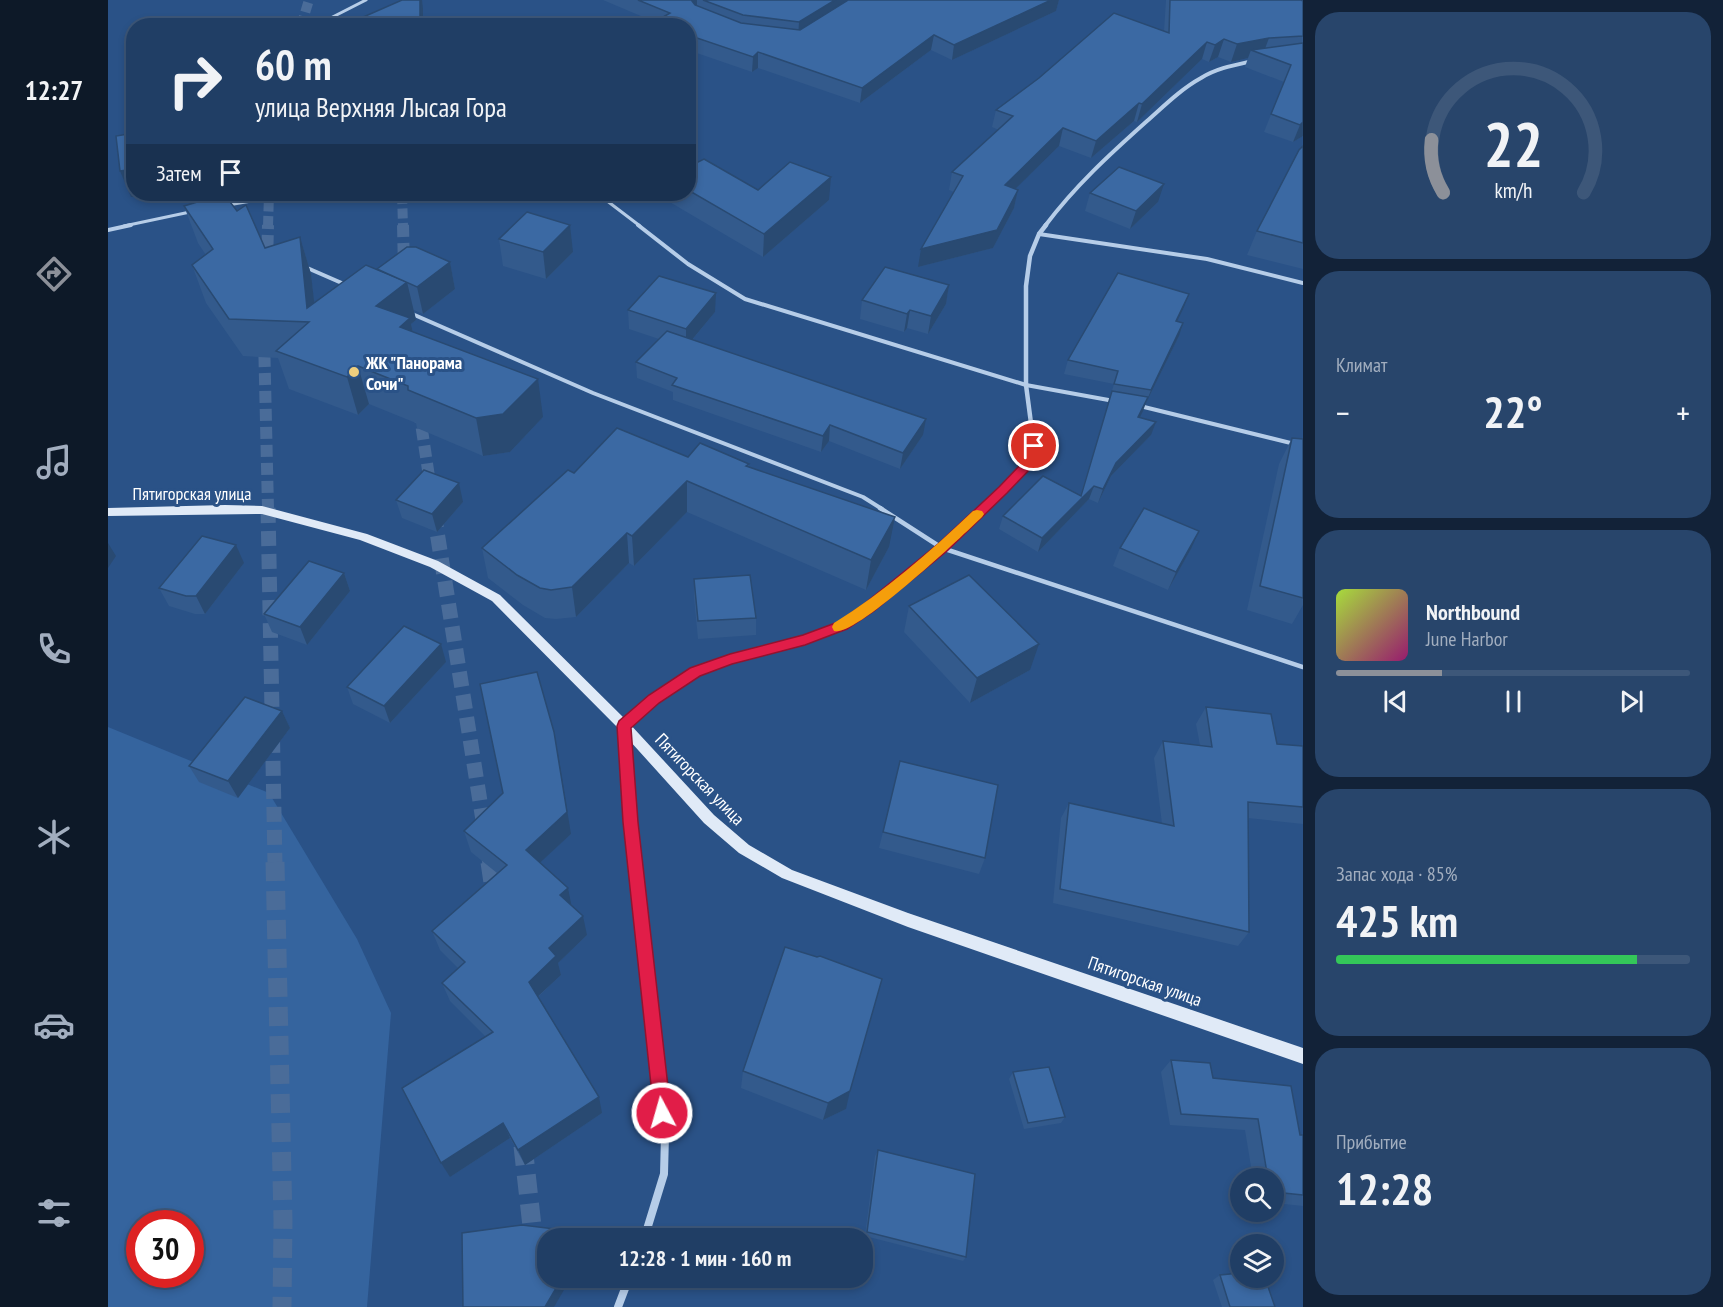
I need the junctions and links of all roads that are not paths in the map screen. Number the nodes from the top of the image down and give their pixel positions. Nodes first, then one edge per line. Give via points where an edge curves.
1 (366, 0) edge
2 (331, 18) edge
3 (1262, 60) edge
4 (253, 201) edge
5 (607, 201) edge
6 (225, 206) edge
7 (191, 211) edge
8 (108, 230) edge
9 (1039, 234) junction
10 (300, 265) edge
11 (1303, 283) edge
12 (354, 288) edge
13 (408, 312) edge
14 (1026, 385) junction
15 (1119, 402) edge
16 (1130, 404) edge
17 (1303, 446) edge
18 (108, 512) edge
19 (942, 548) junction
20 (1303, 667) edge
21 (624, 726) junction
22 (1303, 1056) edge
23 (647, 1228) edge
24 (625, 1288) edge
25 (618, 1307) edge

1 - 2 lane
3 - 9 street via 1220,69 1178,94 1095,167
4 - 6 lane
5 - 14 lane via 688,264 745,299
7 - 8 lane
9 - 11 lane via 1207,259
9 - 14 street via 1030,256 1026,286
10 - 12 lane
13 - 19 lane via 593,393 863,497
14 - 15 lane
14 - 19 street via 1034,446 1026,466
16 - 17 lane
18 - 21 street, Пятигорская улица via 262,510 363,537 434,564 496,598
19 - 20 lane
19 - 21 street via 843,626 695,672 654,699
21 - 22 street, Пятигорская улица via 709,819 744,849 787,874 908,920
21 - 23 street via 630,822 665,1135 664,1174
24 - 25 street

